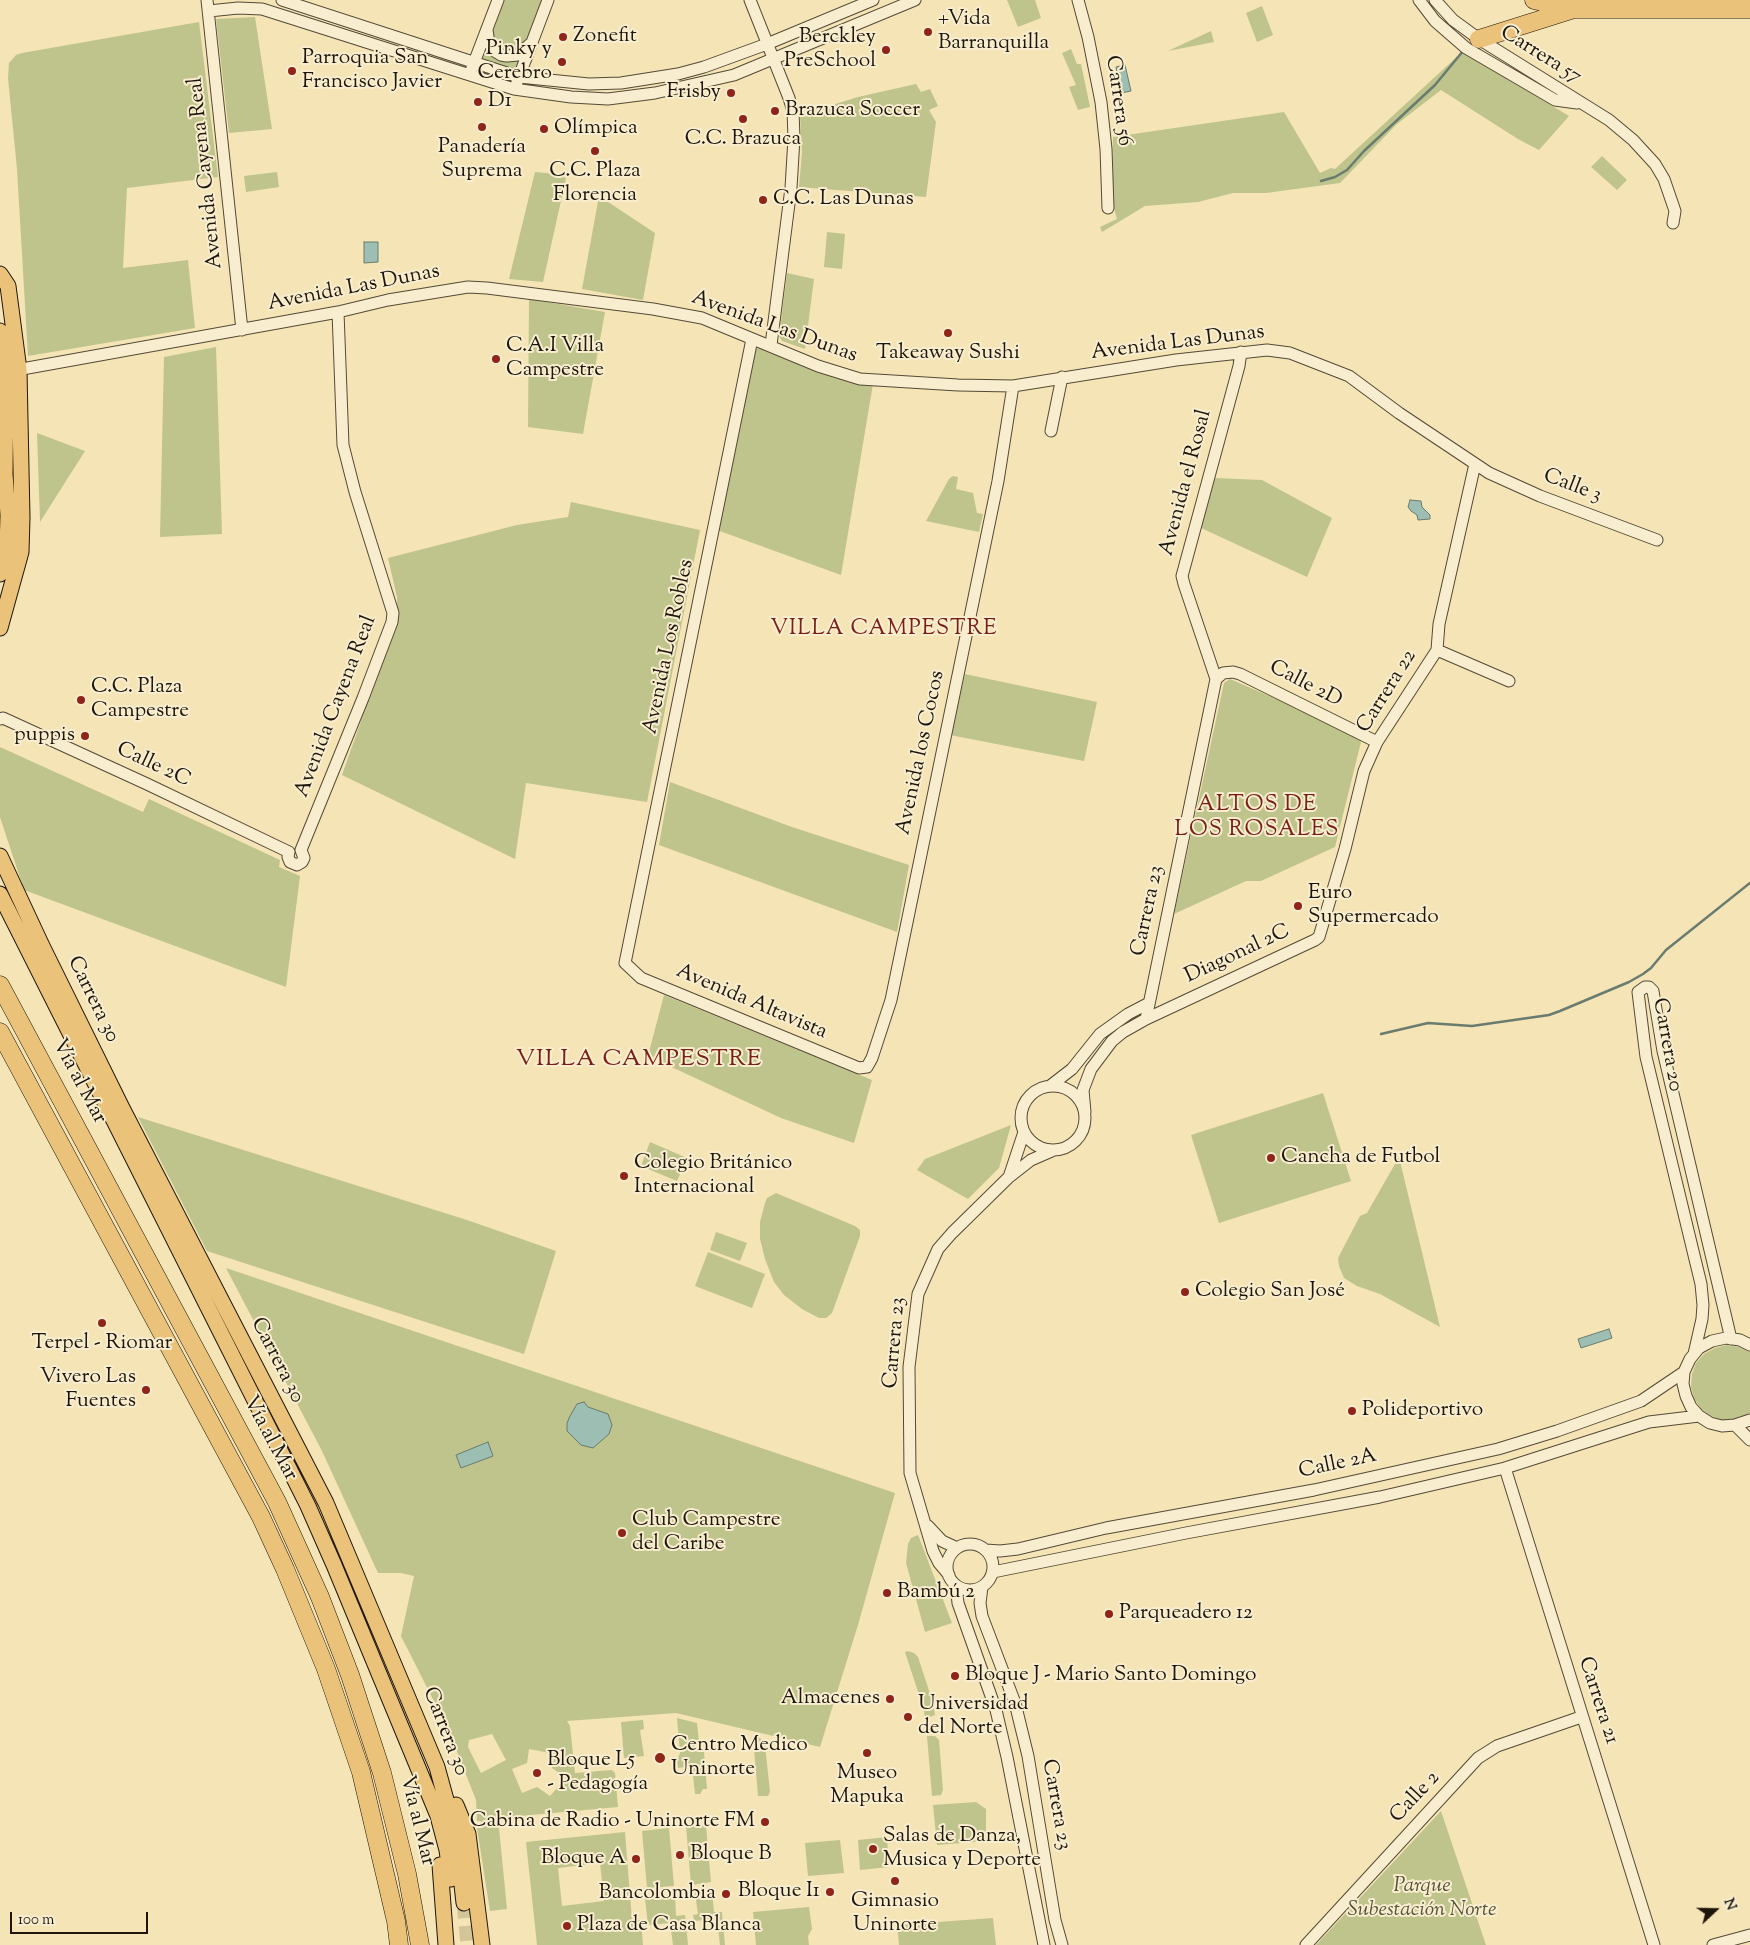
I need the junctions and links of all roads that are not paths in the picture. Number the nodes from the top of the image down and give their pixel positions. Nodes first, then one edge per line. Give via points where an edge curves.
1 (282, 0) edge
2 (498, 0) edge
3 (548, 0) edge
4 (750, 0) edge
5 (873, 0) edge
6 (915, 0) edge
7 (1078, 0) edge
8 (1419, 0) edge
9 (1435, 0) edge
10 (1534, 0) edge
11 (208, 6) edge
12 (1750, 8) edge
13 (1574, 9) junction
14 (487, 26) junction
15 (531, 43) junction
16 (767, 44) junction
17 (1472, 44) junction
18 (774, 59) junction
19 (474, 62) junction
20 (470, 74) junction
21 (519, 77) junction
22 (514, 88) junction
23 (1108, 208) dead end
24 (1673, 224) dead end
25 (0, 274) edge
26 (338, 312) junction
27 (242, 330) junction
28 (0, 331) edge
29 (752, 338) junction
30 (771, 346) junction
31 (1241, 352) junction
32 (12, 371) junction
33 (1062, 377) junction
34 (1013, 386) junction
35 (1051, 431) dead end
36 (1475, 464) junction
37 (1657, 540) dead end
38 (0, 574) edge
39 (0, 628) edge
40 (1438, 650) junction
41 (1216, 679) junction
42 (1508, 681) dead end
43 (0, 719) edge
44 (1377, 742) junction
45 (289, 852) joint
46 (0, 856) edge
47 (0, 894) edge
48 (1319, 937) joint
49 (624, 964) joint
50 (0, 985) edge
51 (1149, 1003) junction
52 (1172, 1006) junction
53 (1146, 1019) junction
54 (0, 1032) edge
55 (867, 1067) joint
56 (1050, 1086) junction
57 (1084, 1112) junction
58 (1024, 1132) junction
59 (1054, 1150) junction
60 (1008, 1178) junction
61 (1731, 1339) junction
62 (1750, 1345) edge
63 (1694, 1354) junction
64 (1684, 1372) junction
65 (1699, 1416) junction
66 (1750, 1420) edge
67 (1735, 1426) junction
68 (1750, 1440) edge
69 (1505, 1468) junction
70 (922, 1513) junction
71 (957, 1548) junction
72 (986, 1550) junction
73 (993, 1572) junction
74 (949, 1575) junction
75 (956, 1585) junction
76 (982, 1587) junction
77 (1581, 1717) junction
78 (437, 1767) junction
79 (422, 1775) junction
80 (1750, 1935) edge
81 (399, 1945) edge
82 (420, 1945) edge
83 (446, 1945) edge
84 (482, 1945) edge
85 (1044, 1945) edge
86 (1062, 1945) edge
87 (1306, 1945) edge
88 (1654, 1945) edge
89 (1713, 1945) edge

1 - 19 street
2 - 14 street
3 - 15 street
4 - 16 street
5 - 16 street
6 - 18 street
7 - 23 street, Carrera 56 via 1102,110
8 - 17 street via 1435,21
9 - 17 street
10 - 13 highway
11 - 20 street via 262,9
11 - 27 street, Avenida Cayena Real
12 - 13 highway
13 - 17 highway
14 - 15 street via 489,43 501,55 518,55
14 - 19 street
15 - 21 street
16 - 18 street
16 - 21 street via 695,69 621,83 589,84
17 - 24 street, Carrera 57 via 1620,129 1655,164 1671,196 1675,211
18 - 22 street via 698,84 618,98 571,97
18 - 30 street via 791,105 794,138 791,188
19 - 20 street
19 - 21 street
20 - 22 street
21 - 22 street
25 - 32 main road via 8,286
26 - 27 street, Avenida Las Dunas
26 - 29 street, Avenida Las Dunas via 468,287 487,288 702,318
26 - 45 street, Avenida Cayena Real via 343,445 393,613 302,855 294,849
27 - 32 street, Avenida Las Dunas
28 - 32 main road
29 - 30 street, Avenida Las Dunas
29 - 49 street, Avenida Los Robles
30 - 34 street, Avenida Las Dunas via 860,379
31 - 33 street, Avenida Las Dunas
31 - 36 street, Avenida Las Dunas via 1267,350 1290,353 1349,376
31 - 41 street, Avenida el Rosal via 1182,576
32 - 38 main road via 5,474 7,549
32 - 39 main road via 22,518 21,552
33 - 34 street, Avenida Las Dunas
33 - 35 street
34 - 55 street, Avenida los Cocos via 995,499 891,1000
36 - 37 street, Calle 3 via 1540,496
36 - 40 street, Carrera 22 via 1439,624
40 - 42 street
40 - 44 street, Carrera 22
41 - 44 street, Calle 2D via 1223,673 1240,674
41 - 51 street, Carrera 23
43 - 45 street, Calle 2C via 148,784
44 - 48 street, Carrera 22 via 1364,771
46 - 78 main road, Carrera 30 via 122,1108 326,1503
47 - 79 main road, Carrera 30 via 308,1506
48 - 52 street, Diagonal 2C
49 - 55 street, Avenida Altavista via 641,978 859,1068
50 - 82 highway, Vía al Mar via 277,1502 320,1597 350,1675 382,1774 407,1874
51 - 52 street, Diagonal 2C
51 - 53 street, Carrera 23
51 - 56 street via 1100,1034 1072,1069
52 - 53 street, Diagonal 2C
53 - 57 street via 1112,1041 1098,1058 1083,1090
54 - 81 highway, Vía al Mar via 285,1569 326,1669 361,1772
56 - 57 street via 1068,1090 1082,1103
56 - 58 street via 1036,1091 1025,1102 1021,1117
57 - 59 street via 1081,1134 1065,1148
58 - 59 street via 1036,1145
58 - 60 street, Carrera 23
59 - 60 street, Carrera 23 via 1031,1160
60 - 70 street, Carrera 23 via 938,1248 918,1294 909,1367 909,1463
61 - 62 street
61 - 63 street via 1712,1341
61 - 63 street, Carrera 20 via 1663,1051 1653,991 1645,987 1638,992 1646,1057 1701,1284 1702,1319
63 - 64 street
64 - 65 street via 1686,1396
64 - 72 street, Calle 2A via 1641,1401 1498,1449 1314,1490 1106,1528 1018,1549
65 - 67 street via 1710,1423
65 - 69 street, Calle 2A via 1649,1422
66 - 67 street
67 - 68 street
69 - 73 street, Calle 2A via 1380,1497
69 - 77 street, Carrera 21
70 - 71 street, Carrera 23 via 937,1536
70 - 74 street, Carrera 23 via 940,1564
71 - 72 street via 975,1544
71 - 74 street via 948,1563
72 - 73 street
73 - 76 street
74 - 75 street
75 - 76 street via 971,1590
75 - 85 street, Carrera 23 via 958,1603 996,1710
76 - 86 street, Carrera 23 via 982,1616 1015,1703 1028,1756
77 - 87 street, Calle 2 via 1497,1746 1478,1758
77 - 88 street, Carrera 21
78 - 79 main road, Carrera 30 via 457,1840 459,1904 438,1816
78 - 84 main road via 468,1834
79 - 83 main road via 440,1856
80 - 89 street

